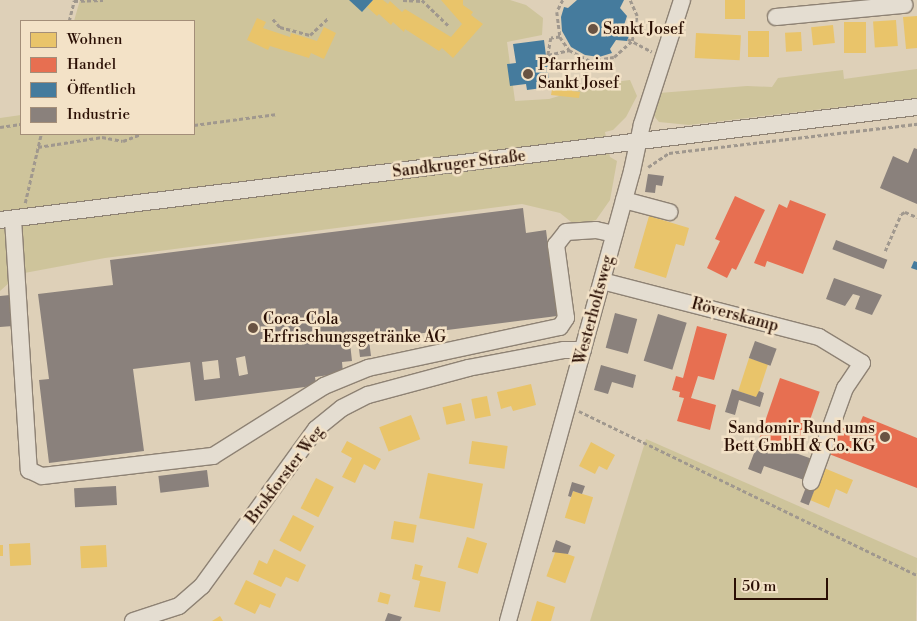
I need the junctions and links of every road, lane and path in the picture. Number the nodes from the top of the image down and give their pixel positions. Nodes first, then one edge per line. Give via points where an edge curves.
1 (103, 0) edge
2 (403, 0) edge
3 (422, 0) edge
4 (562, 0) edge
5 (630, 0) edge
6 (682, 0) edge
7 (74, 1) edge
8 (904, 5) dead end
9 (838, 6) edge
10 (776, 17) dead end
11 (328, 18) dead end
12 (273, 19) dead end
13 (69, 20) edge
14 (449, 26) dead end
15 (560, 37) junction
16 (628, 38) dead end
17 (632, 40) junction
18 (569, 50) junction
19 (663, 57) junction
20 (587, 59) junction
21 (586, 73) dead end
22 (917, 107) edge
23 (277, 114) dead end
24 (20, 124) edge
25 (917, 124) edge
26 (195, 125) edge
27 (0, 127) edge
28 (41, 135) edge
29 (139, 135) edge
30 (639, 141) junction
31 (38, 148) junction
32 (632, 171) junction
33 (624, 200) junction
34 (669, 212) dead end
35 (917, 218) edge
36 (12, 219) edge
37 (615, 234) junction
38 (885, 251) dead end
39 (602, 281) junction
40 (583, 350) junction
41 (568, 406) junction
42 (811, 482) dead end
43 (917, 575) edge
44 (133, 621) edge
45 (508, 621) edge

1 - 7 path
2 - 3 path
3 - 14 path
4 - 15 path via 557,12
5 - 17 path via 636,16
6 - 19 street, Westerholtsweg
7 - 13 path
8 - 9 street
9 - 10 street
11 - 12 path via 310,35 280,27
15 - 18 path
15 - 18 path via 551,38 548,55
16 - 17 path
17 - 19 path
17 - 20 path via 614,57 603,61
18 - 20 path
19 - 30 street, Westerholtsweg
20 - 21 path
22 - 30 street, Sandkruger Straße
23 - 26 path
24 - 27 path
25 - 32 path via 669,154 642,171
28 - 31 path
29 - 31 path via 123,141 102,138
30 - 32 street, Westerholtsweg
30 - 36 street, Sandkruger Straße
31 - 36 path
32 - 33 street, Westerholtsweg
33 - 34 street
33 - 37 street, Westerholtsweg
35 - 38 path via 905,212 900,214
36 - 37 street via 29,470 42,476 213,456 324,386 368,368 560,327 566,318 556,245 566,232 596,230
37 - 39 street, Westerholtsweg
39 - 40 street, Westerholtsweg
39 - 42 street, Röverskamp via 819,337 862,363 845,388
40 - 41 street, Westerholtsweg
40 - 44 street, Brokforster Weg via 564,350 468,368 368,395 342,408 316,429 202,586 179,606
41 - 43 path
41 - 45 street, Westerholtsweg

